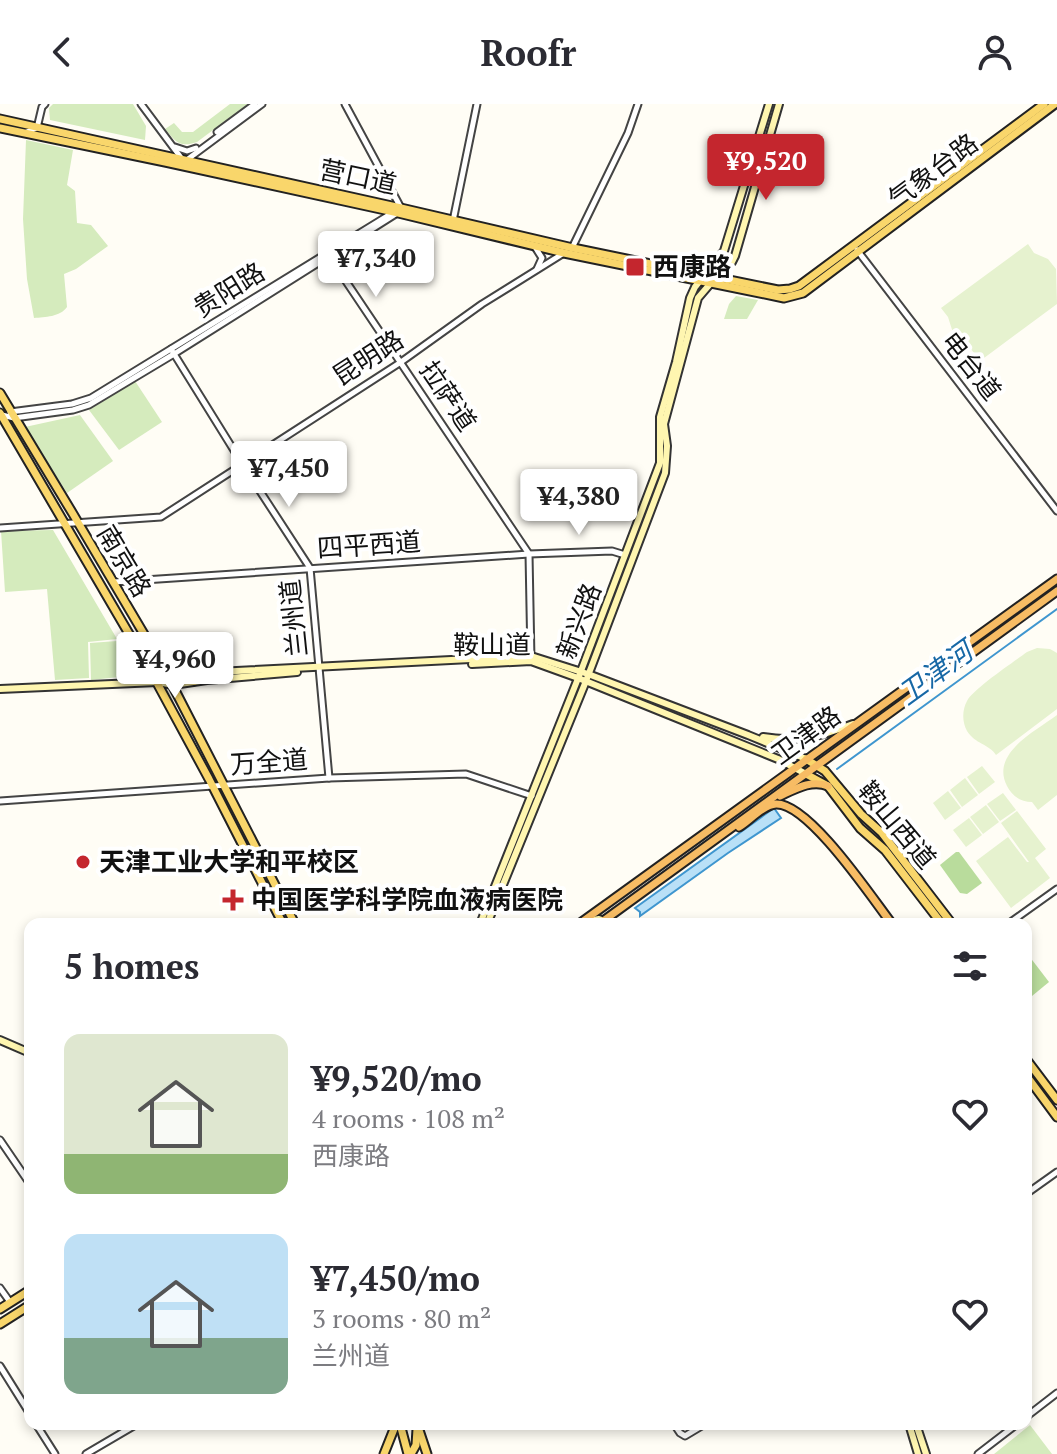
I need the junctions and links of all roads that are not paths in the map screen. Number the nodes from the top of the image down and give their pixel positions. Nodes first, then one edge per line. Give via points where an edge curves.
1 (141, 104) edge
2 (255, 104) edge
3 (262, 104) edge
4 (345, 104) edge
5 (477, 104) edge
6 (638, 104) edge
7 (769, 104) edge
8 (779, 104) edge
9 (1044, 104) edge
10 (1055, 104) edge
11 (44, 106) edge
12 (0, 119) edge
13 (0, 128) edge
14 (37, 128) junction
15 (23, 133) junction
16 (172, 145) junction
17 (197, 149) junction
18 (183, 161) junction
19 (198, 162) junction
20 (241, 172) junction
21 (248, 180) junction
22 (398, 211) junction
23 (453, 224) junction
24 (534, 246) junction
25 (573, 248) junction
26 (856, 249) junction
27 (564, 253) junction
28 (328, 255) junction
29 (536, 270) junction
30 (704, 278) junction
31 (713, 280) junction
32 (173, 351) junction
33 (401, 362) junction
34 (0, 393) edge
35 (0, 414) edge
36 (12, 415) junction
37 (243, 465) junction
38 (1057, 511) edge
39 (78, 522) junction
40 (65, 523) junction
41 (0, 528) edge
42 (529, 554) junction
43 (625, 555) junction
44 (310, 568) junction
45 (1057, 579) edge
46 (114, 582) junction
47 (1057, 591) edge
48 (531, 658) junction
49 (158, 659) junction
50 (149, 668) junction
51 (319, 669) junction
52 (184, 676) junction
53 (583, 676) junction
54 (170, 681) junction
55 (194, 681) junction
56 (157, 682) junction
57 (0, 689) edge
58 (184, 707) junction
59 (856, 723) junction
60 (748, 735) junction
61 (806, 759) junction
62 (817, 765) junction
63 (795, 768) junction
64 (806, 774) junction
65 (329, 778) junction
66 (223, 785) junction
67 (212, 786) junction
68 (828, 786) junction
69 (534, 797) junction
70 (0, 801) edge
71 (763, 804) junction
72 (718, 836) junction
73 (1057, 889) edge
74 (601, 908) junction
75 (280, 918) edge
76 (292, 918) edge
77 (483, 918) edge
78 (489, 918) edge
79 (587, 918) edge
80 (607, 918) edge
81 (614, 918) edge
82 (887, 918) edge
83 (937, 918) edge
84 (947, 918) edge
85 (1016, 918) edge
86 (0, 1040) edge
87 (24, 1050) edge
88 (1032, 1067) edge
89 (1032, 1083) edge
90 (1057, 1100) edge
91 (1057, 1117) edge
92 (0, 1140) edge
93 (1057, 1172) edge
94 (24, 1175) edge
95 (1032, 1190) edge
96 (0, 1288) edge
97 (24, 1294) edge
98 (10, 1302) junction
99 (0, 1309) edge
100 (24, 1309) edge
101 (0, 1324) edge
102 (0, 1366) edge
103 (1057, 1395) edge
104 (24, 1404) edge
105 (1032, 1414) edge
106 (40, 1430) edge
107 (127, 1430) edge
108 (395, 1430) edge
109 (400, 1430) edge
110 (417, 1430) edge
111 (419, 1430) edge
112 (678, 1430) edge
113 (695, 1430) edge
114 (911, 1430) edge
115 (918, 1430) edge
116 (1011, 1430) edge
117 (424, 1445) junction
118 (408, 1452) edge
119 (55, 1454) edge
120 (86, 1454) edge
121 (384, 1454) edge
122 (427, 1454) edge
123 (918, 1454) edge
124 (926, 1454) edge
125 (980, 1454) edge

1 - 16 street
2 - 17 street
3 - 17 street
4 - 22 street
5 - 23 street
6 - 25 street
7 - 30 main road via 724,251
8 - 31 main road via 735,256
9 - 26 main road, 气象台路
10 - 26 main road, 气象台路
11 - 14 street
12 - 14 main road, 营口道
13 - 15 main road, 营口道
14 - 15 street
14 - 18 main road, 营口道
15 - 18 main road, 营口道
16 - 17 street via 183,151
16 - 18 street
17 - 18 street
17 - 19 street
18 - 19 main road, 营口道
18 - 21 main road, 营口道
19 - 20 main road, 营口道
20 - 21 main road
20 - 22 main road, 营口道
21 - 22 main road, 营口道
22 - 23 main road, 营口道
22 - 28 street, 贵阳路
23 - 24 main road, 营口道
23 - 25 main road, 营口道
24 - 27 main road, 营口道
24 - 29 street via 542,258
25 - 27 street, 昆明路
25 - 30 main road, 营口道
26 - 31 main road, 气象台路 via 790,289
26 - 38 street, 电台道
27 - 29 street, 昆明路
27 - 30 main road, 营口道
28 - 32 street, 贵阳路
28 - 33 street, 拉萨道
29 - 33 street, 昆明路
30 - 31 main road, 气象台路
30 - 43 main road, 新兴路 via 690,298 660,417 660,463
31 - 53 main road via 698,298 664,424 665,473
32 - 36 street, 贵阳路 via 89,405
32 - 37 street, 兰州道
33 - 37 street, 昆明路
33 - 42 street, 拉萨道
34 - 36 main road, 南京路
35 - 36 street, 贵阳路
35 - 40 main road, 南京路
36 - 39 main road, 南京路
37 - 39 street, 昆明路 via 161,517
37 - 44 street, 兰州道
39 - 40 street, 昆明路
39 - 46 main road, 南京路
40 - 41 street, 昆明路
40 - 50 main road, 南京路
42 - 43 street, 四平西道
42 - 44 street, 四平西道
42 - 48 street
43 - 53 main road, 新兴路
44 - 46 street, 四平西道
44 - 51 street, 兰州道
45 - 59 highway, 卫津路
46 - 49 main road, 南京路
47 - 62 highway, 卫津路
48 - 51 main road, 鞍山道
48 - 53 main road, 鞍山道
49 - 52 main road via 170,673
49 - 54 main road, 南京路
50 - 54 main road
50 - 56 main road, 南京路
51 - 52 main road, 鞍山道
51 - 55 main road, 鞍山道
51 - 65 street, 兰州道
52 - 54 main road, 鞍山道
53 - 60 main road, 鞍山道
53 - 63 main road, 鞍山道
53 - 69 main road, 新兴路
54 - 55 main road
54 - 56 main road, 鞍山道
54 - 58 main road, 南京路
55 - 58 main road via 182,691
56 - 57 main road, 鞍山道
56 - 67 main road, 南京路
58 - 66 main road, 南京路
59 - 60 main road via 808,739
59 - 61 highway, 卫津路
60 - 61 main road, 鞍山道
61 - 62 main road, 鞍山西道
61 - 63 highway, 卫津路
62 - 64 highway, 卫津路
62 - 84 main road, 鞍山西道 via 882,833
63 - 64 main road, 鞍山道
63 - 74 highway, 卫津路
64 - 68 main road, 鞍山西道
64 - 71 highway, 卫津路
65 - 66 street, 万全道
65 - 69 street, 万全道 via 466,774
66 - 67 street, 万全道
66 - 76 main road, 南京路
67 - 70 street, 万全道
67 - 75 main road, 南京路
68 - 71 highway via 809,785
68 - 83 main road, 鞍山西道
69 - 77 main road, 新兴路
69 - 78 main road
71 - 72 highway, 卫津路
72 - 81 highway, 卫津路
72 - 82 highway via 773,804 788,808 824,836
73 - 85 street
74 - 79 highway, 卫津路
74 - 80 main road
86 - 87 main road
88 - 90 main road
89 - 91 main road
92 - 94 street
93 - 95 street
96 - 98 street
97 - 98 main road
98 - 99 main road
100 - 101 main road
102 - 104 street
103 - 105 street
106 - 119 street
107 - 120 street
108 - 121 main road
109 - 118 main road
110 - 118 main road
111 - 117 main road
112 - 113 street via 685,1436
114 - 123 main road
115 - 124 main road
116 - 125 street
117 - 118 main road
117 - 122 main road

